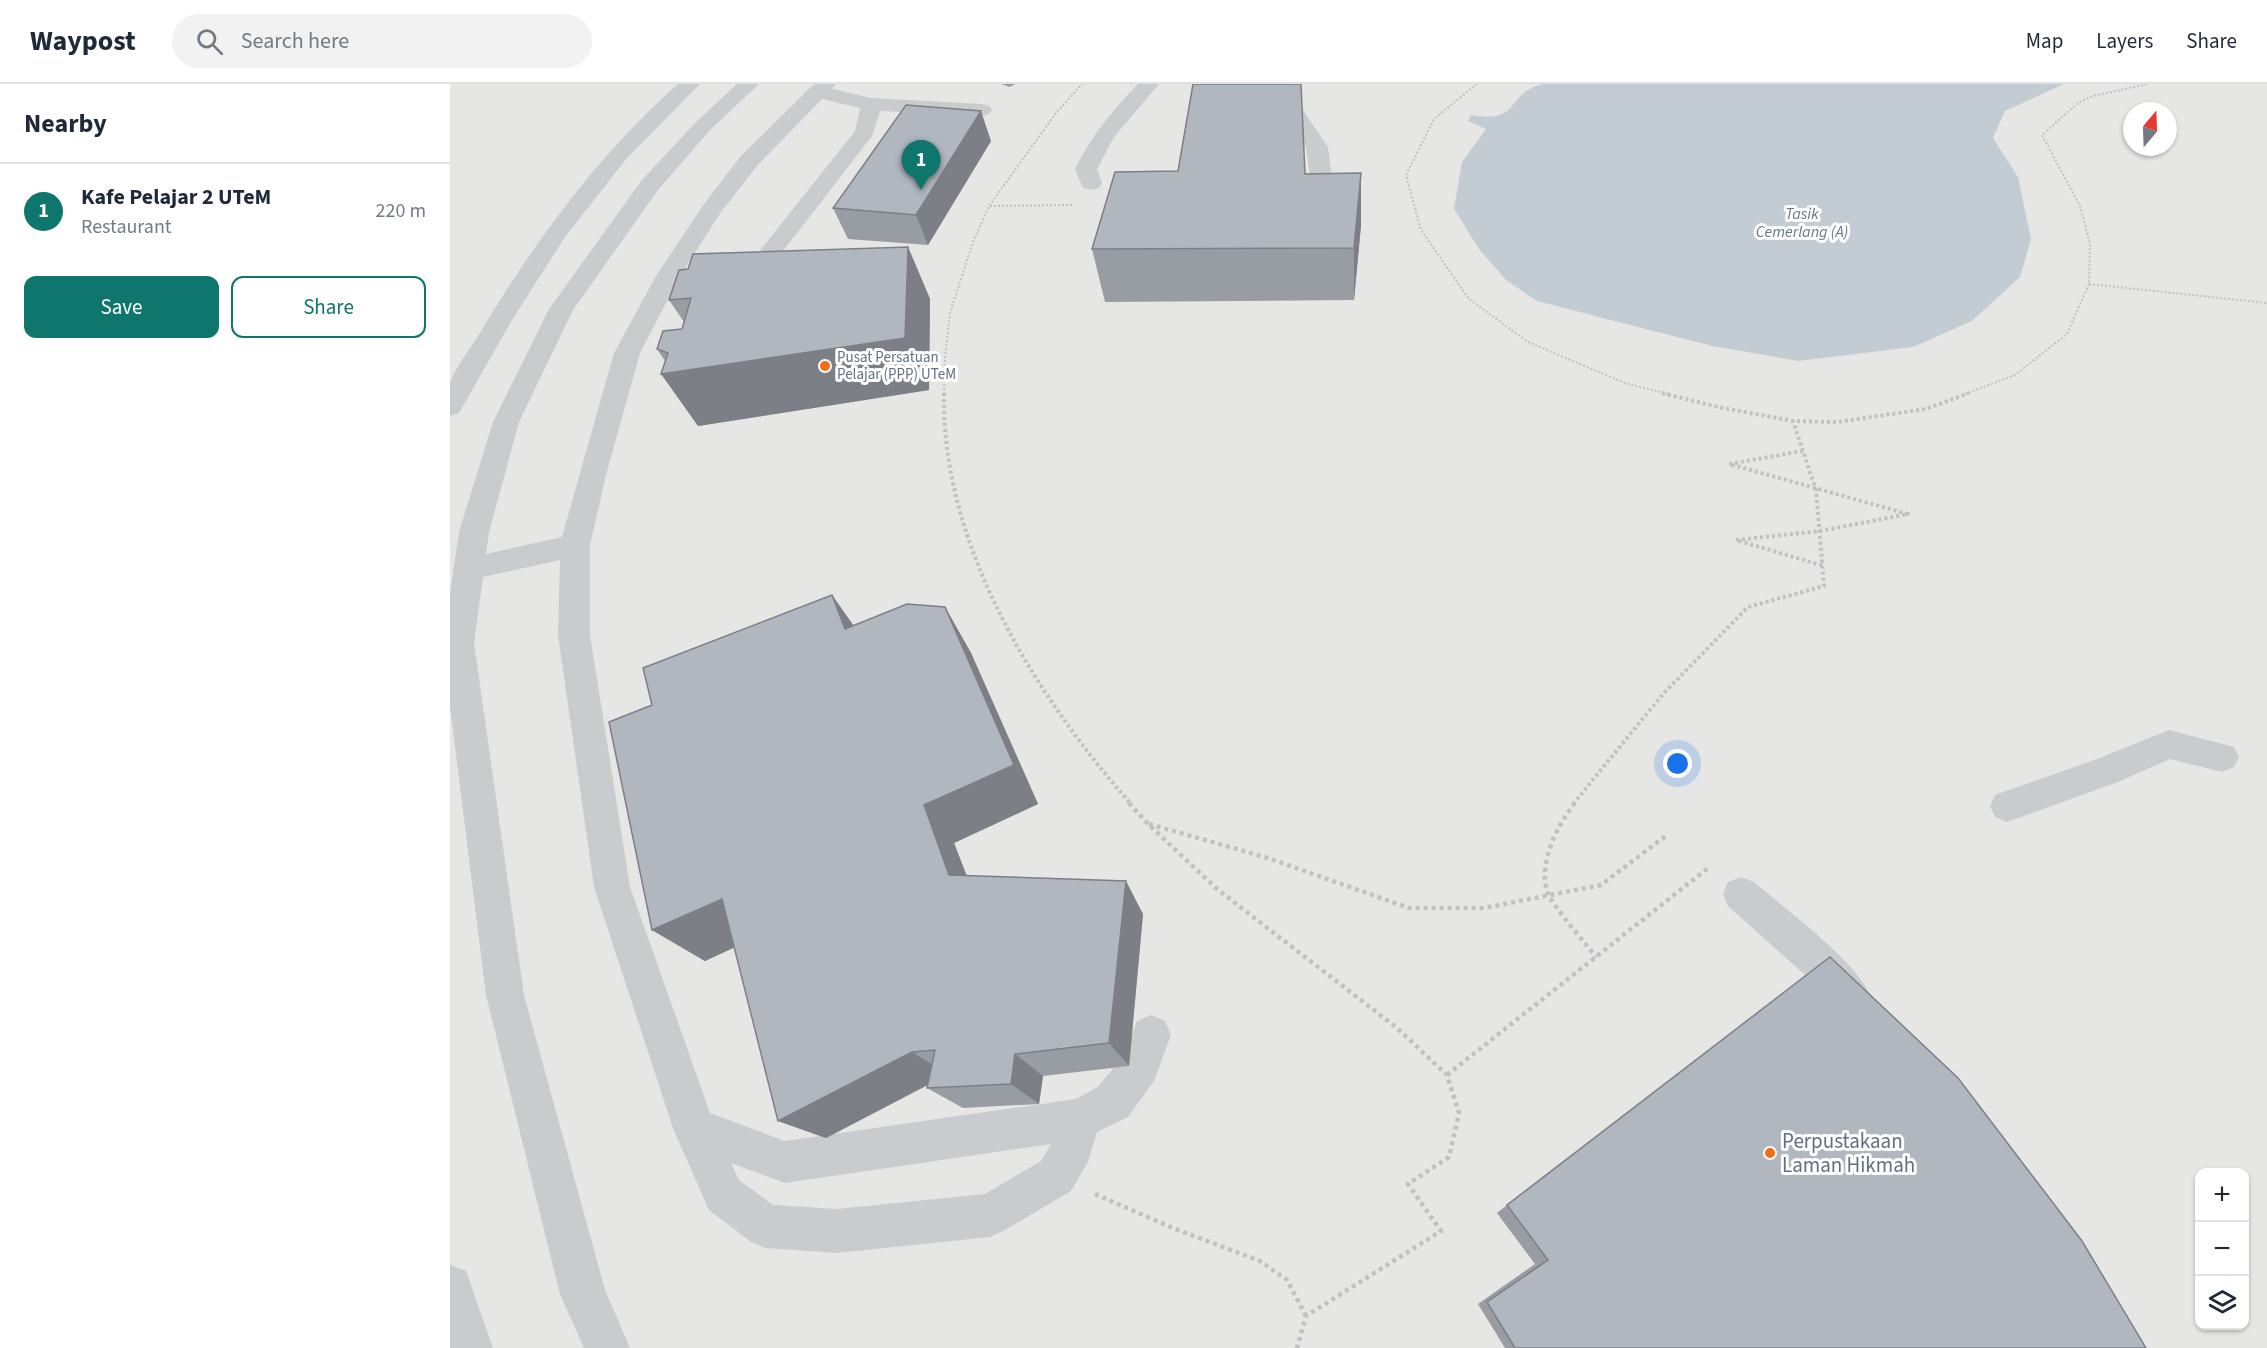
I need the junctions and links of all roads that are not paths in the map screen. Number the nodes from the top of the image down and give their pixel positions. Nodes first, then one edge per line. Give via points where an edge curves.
1 (690, 84) edge
2 (749, 84) edge
3 (1149, 84) edge
4 (1264, 84) edge
5 (821, 88) edge
6 (872, 104) junction
7 (982, 110) edge
8 (1091, 183) dead end
9 (1325, 208) edge
10 (772, 280) edge
11 (482, 350) junction
12 (450, 353) edge
13 (450, 407) edge
14 (575, 545) junction
15 (469, 569) junction
16 (2222, 757) dead end
17 (2007, 806) dead end
18 (1741, 894) dead end
19 (1874, 1020) edge
20 (1151, 1035) dead end
21 (1078, 1119) junction
22 (694, 1128) junction
23 (450, 1287) edge
24 (470, 1348) edge
25 (607, 1348) edge

1 - 11 street via 638,132 591,188 506,308
2 - 15 street via 703,126 650,185 561,309 506,422 474,532
3 - 8 street via 1094,151 1086,169
4 - 9 street via 1294,111 1317,147
5 - 6 street
5 - 14 street via 748,161 712,209 680,277 627,353
6 - 7 street
6 - 10 street via 865,132 762,263 722,278
11 - 12 street
11 - 13 street
14 - 15 street
14 - 22 street via 574,635 612,887
15 - 25 street via 458,642 506,995 583,1294
16 - 17 street via 2169,744
18 - 19 street via 1816,960
20 - 21 street via 1140,1067 1113,1102
21 - 22 street via 784,1162
21 - 22 street via 1073,1147 1056,1176 990,1215 837,1231 765,1226 724,1196
23 - 24 street

